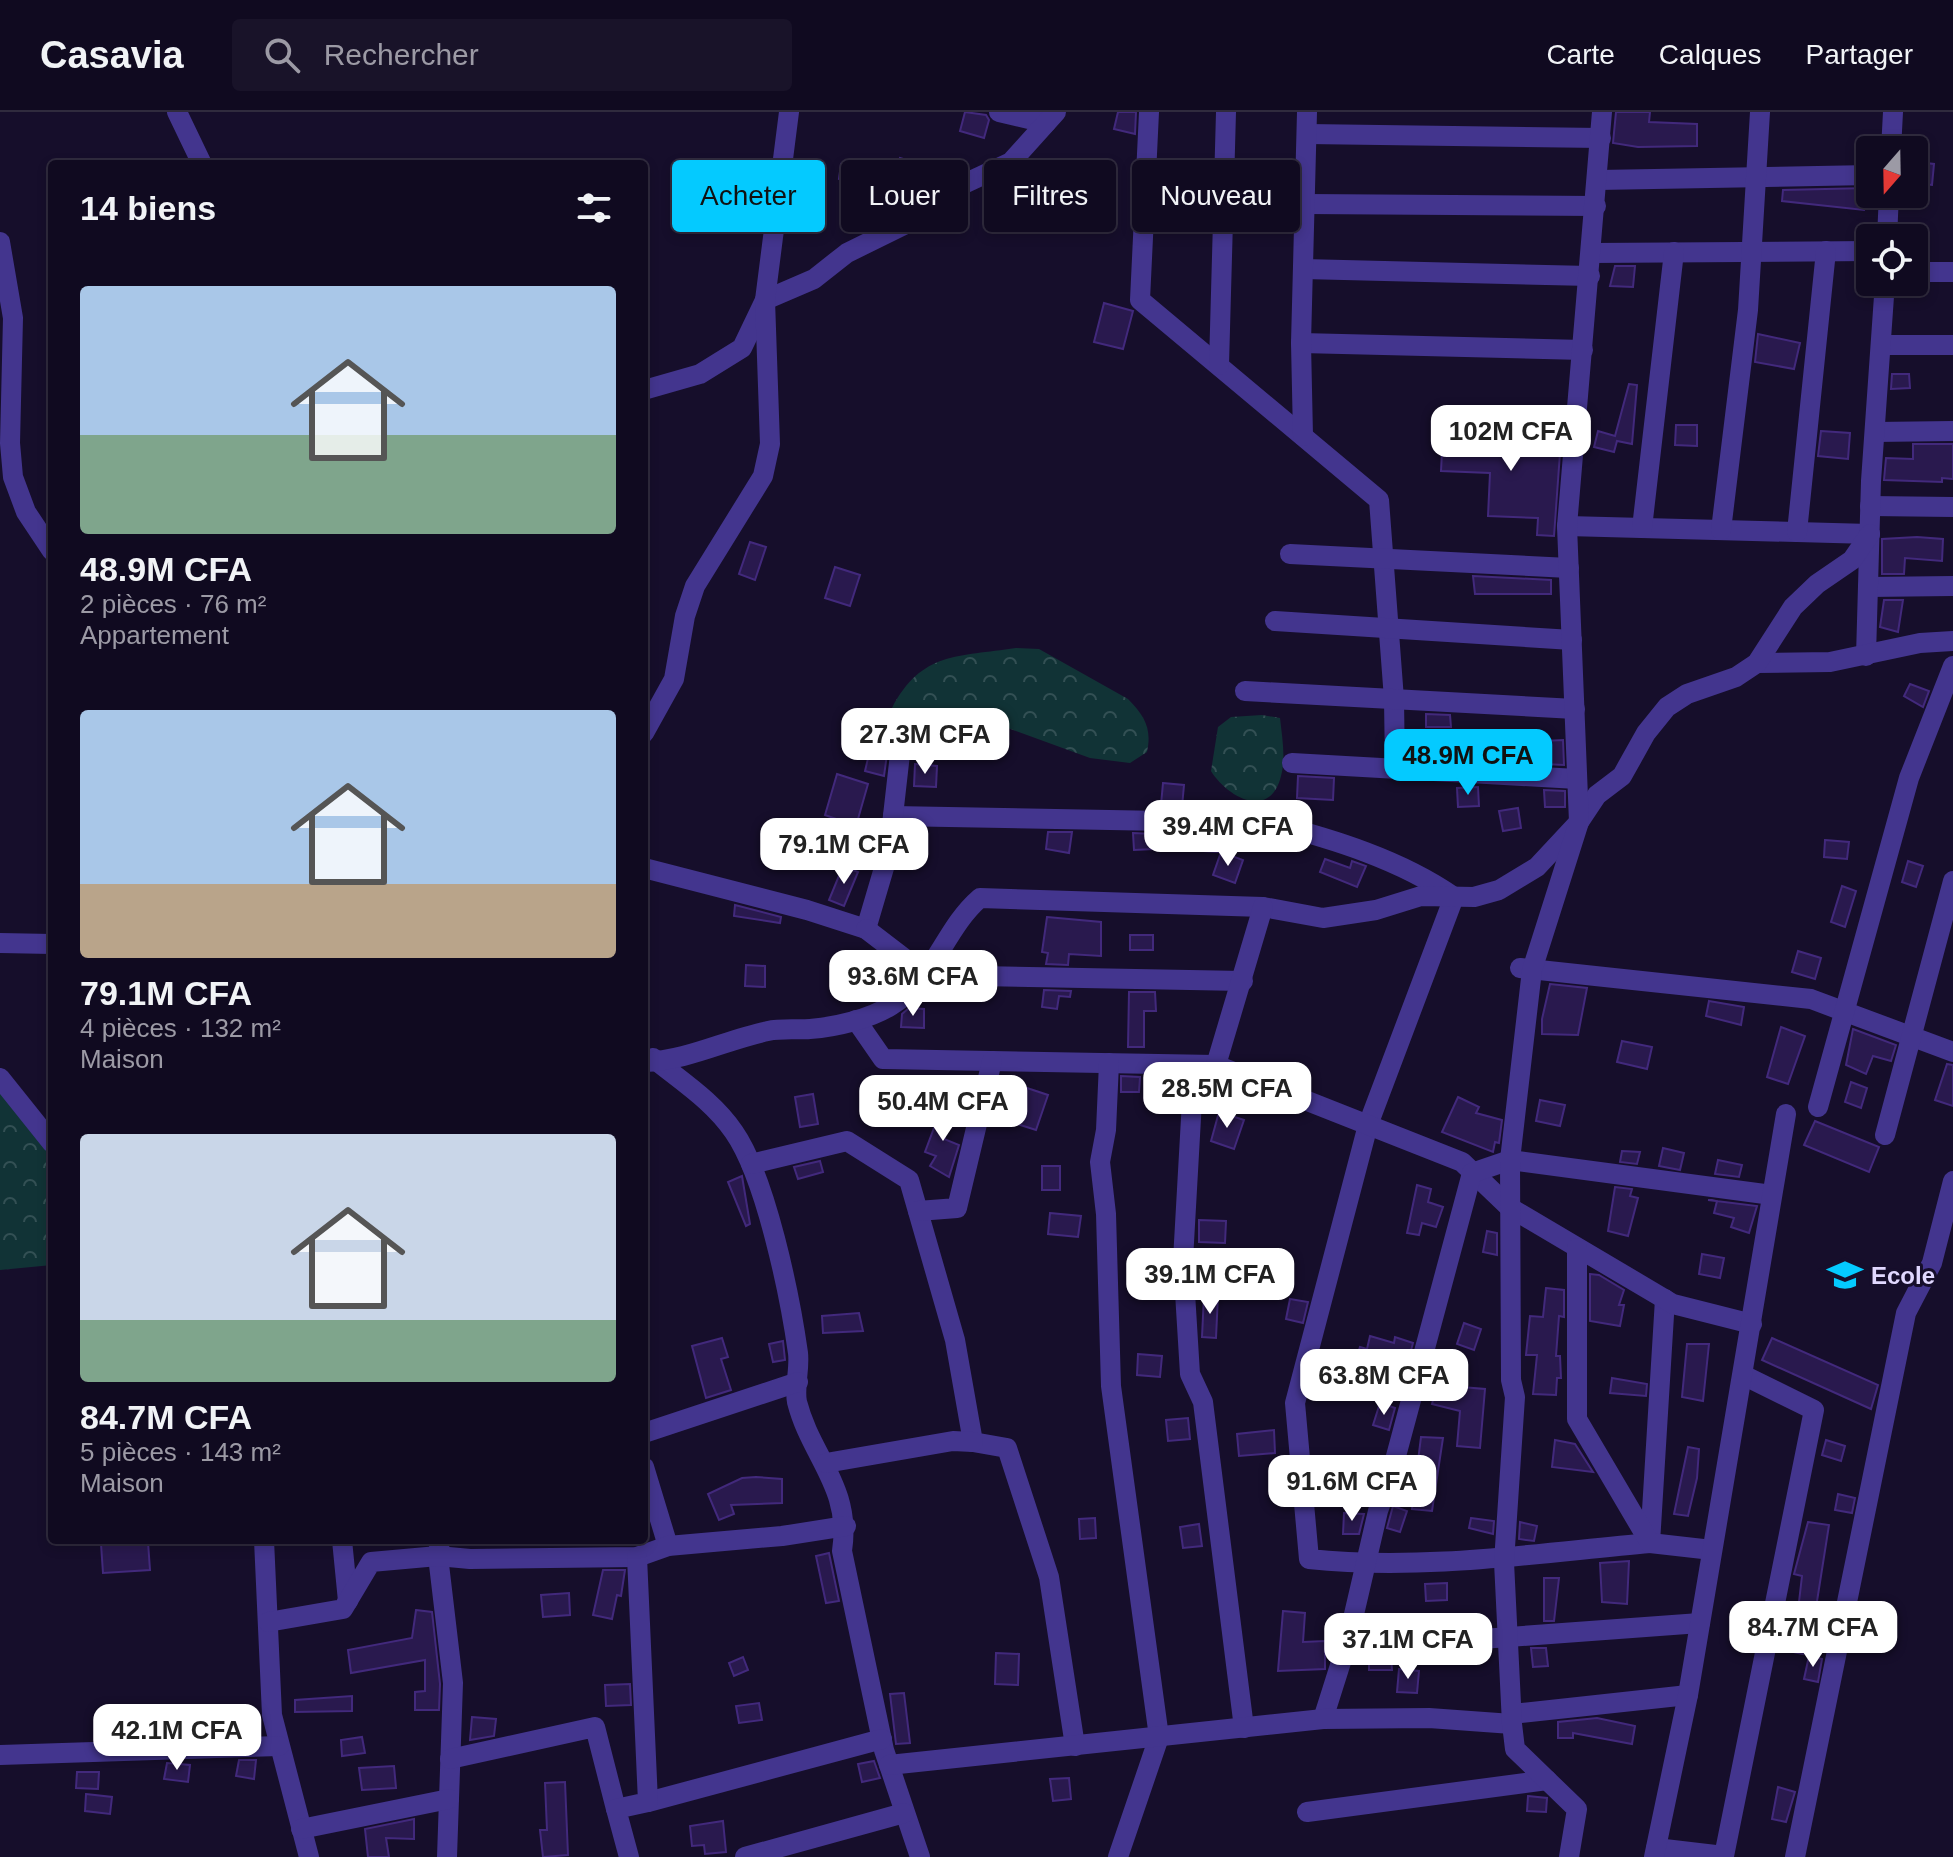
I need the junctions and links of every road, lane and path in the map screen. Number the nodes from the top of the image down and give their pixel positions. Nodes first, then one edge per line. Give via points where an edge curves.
1 (177, 112) edge
2 (789, 112) edge
3 (999, 112) edge
4 (1149, 112) edge
5 (1226, 112) edge
6 (1307, 112) edge
7 (1602, 112) edge
8 (1760, 112) edge
9 (1893, 112) edge
10 (1051, 118) edge
11 (1307, 134) junction
12 (1892, 136) edge
13 (1601, 138) junction
14 (200, 160) edge
15 (1856, 175) edge
16 (1756, 177) junction
17 (1598, 180) junction
18 (1305, 204) junction
19 (1596, 206) junction
20 (0, 242) edge
21 (1751, 251) junction
22 (1826, 251) junction
23 (1856, 251) edge
24 (1674, 252) junction
25 (1592, 253) junction
26 (1303, 269) junction
27 (1928, 272) edge
28 (1953, 272) edge
29 (1590, 276) junction
30 (1884, 296) edge
31 (765, 300) junction
32 (1301, 343) junction
33 (1881, 345) junction
34 (1953, 345) edge
35 (1583, 350) junction
36 (1219, 365) junction
37 (648, 389) edge
38 (1953, 431) edge
39 (1875, 432) junction
40 (1303, 436) junction
41 (1870, 506) junction
42 (1953, 507) edge
43 (1567, 526) junction
44 (1642, 528) junction
45 (1721, 530) junction
46 (1797, 532) junction
47 (1870, 534) junction
48 (48, 545) edge
49 (1290, 554) dead end
50 (1382, 559) junction
51 (1569, 568) junction
52 (1953, 586) edge
53 (1868, 587) junction
54 (1275, 621) dead end
55 (1387, 628) junction
56 (1572, 640) junction
57 (1953, 641) edge
58 (1866, 656) junction
59 (1757, 663) junction
60 (1953, 666) edge
61 (1245, 691) dead end
62 (1394, 699) junction
63 (1575, 709) junction
64 (648, 726) edge
65 (900, 754) dead end
66 (1292, 763) dead end
67 (1395, 769) junction
68 (1577, 779) junction
69 (893, 816) junction
70 (1579, 822) junction
71 (648, 869) edge
72 (1953, 881) edge
73 (1454, 897) junction
74 (1263, 907) junction
75 (866, 929) junction
76 (0, 943) edge
77 (48, 944) edge
78 (1526, 969) junction
79 (926, 975) junction
80 (1243, 981) junction
81 (1845, 1012) junction
82 (856, 1020) junction
83 (1912, 1037) junction
84 (1953, 1052) edge
85 (648, 1058) edge
86 (992, 1061) junction
87 (1109, 1063) junction
88 (1194, 1065) junction
89 (1216, 1065) junction
90 (0, 1078) edge
91 (1818, 1107) dead end
92 (1786, 1114) dead end
93 (1368, 1125) junction
94 (1885, 1135) dead end
95 (48, 1138) edge
96 (1510, 1160) junction
97 (751, 1164) junction
98 (1472, 1173) junction
99 (1953, 1181) edge
100 (1772, 1195) junction
101 (1509, 1207) junction
102 (918, 1211) junction
103 (1577, 1248) junction
104 (1665, 1299) junction
105 (1752, 1324) junction
106 (1743, 1375) junction
107 (798, 1382) junction
108 (648, 1432) edge
109 (973, 1442) junction
110 (826, 1463) junction
111 (648, 1480) edge
112 (846, 1526) junction
113 (1650, 1543) junction
114 (264, 1544) edge
115 (342, 1544) edge
116 (668, 1546) junction
117 (439, 1548) edge
118 (565, 1549) edge
119 (1712, 1550) junction
120 (1504, 1556) junction
121 (637, 1557) junction
122 (1365, 1565) junction
123 (348, 1601) junction
124 (268, 1622) junction
125 (1700, 1623) junction
126 (1508, 1638) junction
127 (1348, 1640) junction
128 (1688, 1695) junction
129 (1323, 1719) junction
130 (1512, 1719) junction
131 (1244, 1728) junction
132 (1159, 1737) junction
133 (882, 1739) junction
134 (279, 1746) junction
135 (1075, 1746) junction
136 (0, 1755) edge
137 (450, 1759) junction
138 (889, 1765) junction
139 (1547, 1780) junction
140 (449, 1799) junction
141 (648, 1802) junction
142 (616, 1809) junction
143 (1307, 1812) dead end
144 (904, 1813) junction
145 (301, 1829) junction
146 (1655, 1853) edge
147 (772, 1854) edge
148 (309, 1857) edge
149 (447, 1857) edge
150 (629, 1857) edge
151 (745, 1857) edge
152 (920, 1857) edge
153 (1118, 1857) edge
154 (1569, 1857) edge
155 (1795, 1857) edge

1 - 14 street
2 - 31 street
3 - 10 street
4 - 36 street via 1140,300
5 - 36 street
6 - 11 street
7 - 13 street
8 - 16 street
9 - 12 street
10 - 31 street via 1011,162 953,189 916,219 847,253 814,279
11 - 13 street
11 - 18 street
13 - 17 street
15 - 16 street
16 - 17 street
16 - 21 street
17 - 19 street
18 - 19 street
18 - 26 street
19 - 25 street
20 - 48 street via 13,318 13,477 26,512
21 - 22 street
21 - 24 street
21 - 45 street
22 - 23 street
22 - 46 street
24 - 25 street
24 - 44 street
25 - 29 street
26 - 29 street
26 - 32 street
27 - 28 street
29 - 35 street
30 - 33 street
31 - 37 street via 742,348 700,374
31 - 64 street via 770,444 763,476 695,586 674,679
32 - 35 street
32 - 40 street
33 - 34 street
33 - 39 street
35 - 43 street
36 - 40 street
38 - 39 street
39 - 41 street
40 - 50 street via 1379,500
41 - 42 street
41 - 47 street
43 - 44 street
43 - 51 street
44 - 45 street
45 - 46 street
46 - 47 street
47 - 53 street
47 - 59 street via 1852,560 1793,607
49 - 50 street
50 - 51 street
50 - 55 street
51 - 56 street
52 - 53 street
53 - 58 street
54 - 55 street
55 - 56 street
55 - 62 street
56 - 63 street
57 - 58 street
58 - 59 street
59 - 70 street via 1667,707 1622,776 1597,795
60 - 81 street via 1909,778
61 - 62 street
62 - 63 street
62 - 67 street
63 - 68 street
65 - 69 street
66 - 67 street
67 - 68 street
68 - 70 street
69 - 73 street via 1270,823 1426,878
69 - 75 street via 889,851
70 - 73 street via 1537,867 1499,890
70 - 78 street
71 - 75 street
72 - 83 street
73 - 74 street via 1421,896 1323,918
73 - 93 street
74 - 79 street via 980,898 963,913
74 - 80 street
75 - 79 street
76 - 77 street
78 - 81 street via 1811,999
78 - 96 street
79 - 80 street
79 - 82 street via 892,1005
80 - 89 street
81 - 83 street
81 - 91 street
82 - 85 street via 813,1029 769,1030 690,1056
82 - 86 street via 883,1059
83 - 84 street
83 - 94 street
85 - 97 street via 708,1102 734,1132
86 - 87 street
86 - 102 street via 957,1208
87 - 88 street
87 - 132 street via 1100,1162 1111,1386
88 - 89 street
88 - 131 street via 1183,1260 1190,1374 1203,1402
89 - 93 street
90 - 95 street
92 - 100 street
93 - 98 street via 1462,1162
93 - 122 street via 1295,1403 1309,1559
96 - 98 street
96 - 100 street
96 - 101 street
97 - 102 street via 847,1141 909,1180
97 - 107 street via 782,1266 799,1357
98 - 101 street
98 - 122 street
99 - 155 street via 1932,1263 1906,1313
100 - 105 street
101 - 103 street
101 - 120 street via 1515,1397
102 - 109 street via 955,1340
103 - 104 street
103 - 113 street via 1577,1419
104 - 105 street
104 - 113 street
105 - 106 street
106 - 119 street
106 - 146 street via 1814,1410 1724,1856
107 - 108 street
107 - 110 street via 797,1401
109 - 110 street
109 - 135 street via 1007,1448 1049,1577
110 - 112 street
111 - 116 street
112 - 116 street
112 - 133 street via 842,1551
113 - 119 street
113 - 120 street
114 - 124 street
115 - 123 street
116 - 121 street
117 - 118 street
117 - 123 street via 371,1562
117 - 137 street via 453,1683
118 - 121 street
119 - 125 street
120 - 122 street
120 - 126 street
121 - 141 street
122 - 127 street
123 - 124 street via 343,1609
124 - 134 street via 272,1715
125 - 126 street
125 - 128 street
126 - 127 street
126 - 130 street
127 - 129 street
128 - 130 street
128 - 146 street
129 - 130 street
129 - 131 street
130 - 139 street via 1515,1749
131 - 132 street
132 - 135 street
132 - 153 street
133 - 138 street
133 - 141 street
134 - 136 street
134 - 145 street
135 - 138 street
137 - 140 street
137 - 142 street via 595,1727
138 - 144 street
139 - 143 street
139 - 154 street via 1577,1809
140 - 145 street
140 - 149 street
141 - 142 street
142 - 150 street
144 - 147 street
144 - 152 street
145 - 148 street
147 - 151 street

